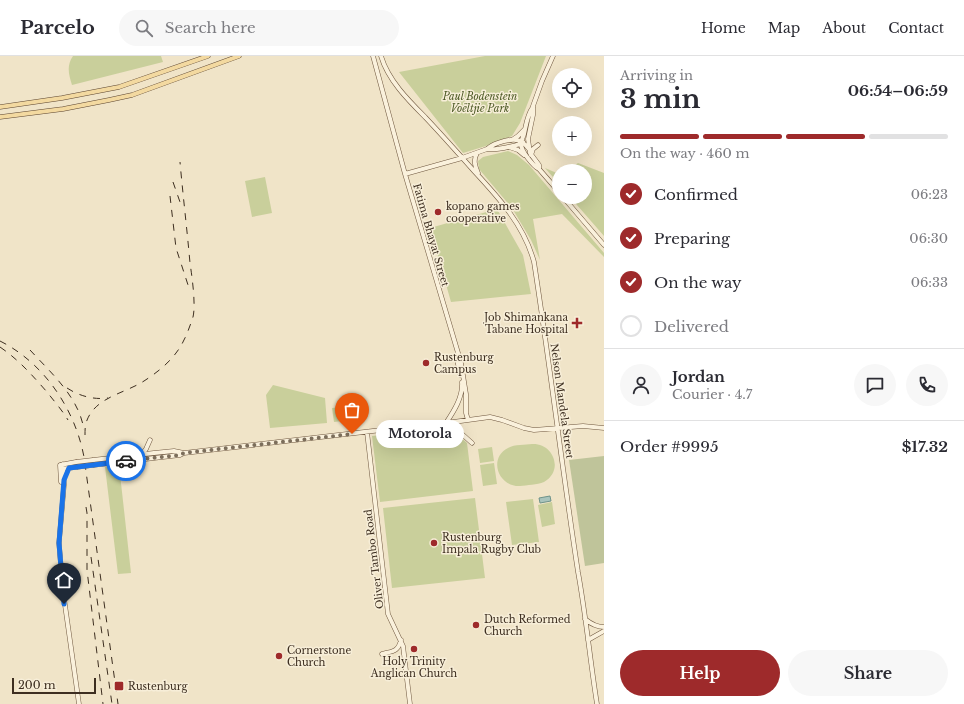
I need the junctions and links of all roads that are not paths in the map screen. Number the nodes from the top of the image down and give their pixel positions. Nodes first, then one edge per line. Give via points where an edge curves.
1 (208, 56) edge
2 (239, 56) edge
3 (373, 56) edge
4 (381, 56) edge
5 (554, 56) edge
6 (533, 106) junction
7 (0, 107) edge
8 (0, 117) edge
9 (525, 128) junction
10 (528, 139) junction
11 (511, 140) junction
12 (522, 143) junction
13 (538, 145) dead end
14 (508, 147) junction
15 (529, 149) junction
16 (487, 150) junction
17 (477, 153) junction
18 (529, 155) junction
19 (462, 158) junction
20 (405, 174) junction
21 (479, 176) junction
22 (552, 184) edge
23 (569, 204) edge
24 (604, 245) edge
25 (456, 350) junction
26 (468, 420) junction
27 (445, 424) junction
28 (558, 428) junction
29 (604, 428) edge
30 (367, 432) junction
31 (150, 440) dead end
32 (472, 443) dead end
33 (184, 453) junction
34 (142, 454) junction
35 (94, 463) junction
36 (62, 467) junction
37 (69, 468) junction
38 (64, 480) junction
39 (63, 488) junction
40 (585, 618) junction
41 (604, 628) edge
42 (604, 631) edge
43 (401, 640) junction
44 (588, 640) junction
45 (382, 654) dead end
46 (79, 704) edge
47 (410, 704) edge
48 (598, 704) edge

1 - 7 main road via 119,87
2 - 8 main road via 132,95 63,109
3 - 20 main road, Fatima Bhayat Street
4 - 19 main road, Nelson Mandela Street via 386,68 407,98
5 - 6 main road
6 - 9 main road
6 - 10 main road
9 - 11 main road
9 - 12 main road
10 - 12 main road
10 - 15 main road
11 - 12 main road
11 - 16 main road via 495,144
12 - 14 main road
12 - 15 main road
12 - 18 main road via 524,152
13 - 18 main road
14 - 16 main road
14 - 18 main road
15 - 18 main road
16 - 17 main road
17 - 19 main road
17 - 21 main road via 474,160
18 - 22 main road
19 - 20 main road
19 - 21 main road, Nelson Mandela Street
20 - 25 main road, Fatima Bhayat Street
21 - 28 main road, Nelson Mandela Street via 510,212 532,252
23 - 24 main road
25 - 26 main road, Fatima Bhayat Street via 465,386
25 - 27 main road via 462,391
26 - 27 main road
26 - 28 main road via 493,418 530,430
27 - 30 main road
27 - 32 main road via 454,427
28 - 29 main road
28 - 40 main road, Nelson Mandela Street
30 - 33 main road
30 - 43 main road, Oliver Tambo Road via 388,614
31 - 34 main road
33 - 34 main road via 174,451
33 - 35 main road
34 - 35 main road
35 - 36 main road, bridge via 76,462
35 - 37 main road, bridge
36 - 37 main road
36 - 38 main road
36 - 39 main road
37 - 38 main road
38 - 39 main road
39 - 46 main road via 59,543
40 - 41 main road via 594,626
40 - 44 main road, Nelson Mandela Street
42 - 44 main road
43 - 45 main road via 396,650
43 - 47 main road, Oliver Tambo Road
44 - 48 main road, Nelson Mandela Street

